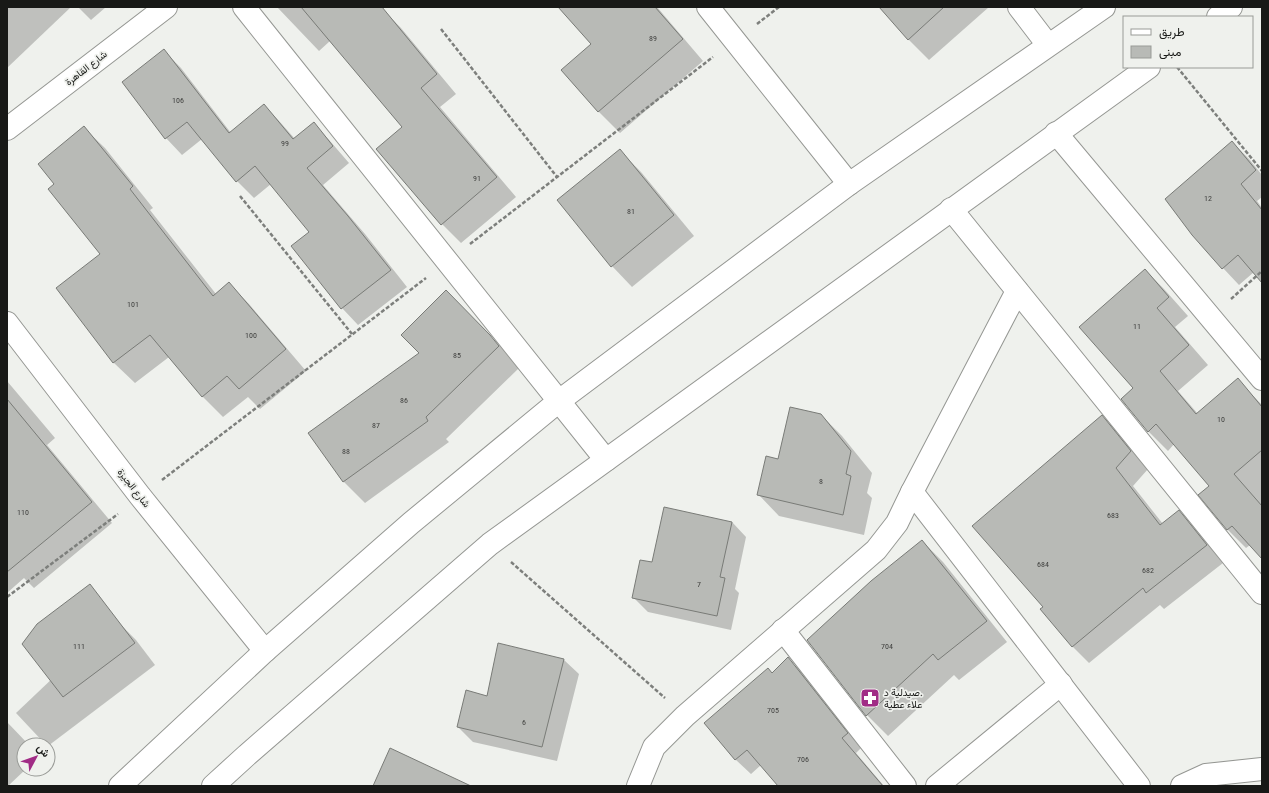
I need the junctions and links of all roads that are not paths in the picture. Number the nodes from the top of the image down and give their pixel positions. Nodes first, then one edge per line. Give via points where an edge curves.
1 (166, 7) edge
2 (244, 7) edge
3 (708, 7) edge
4 (1019, 7) edge
5 (1104, 7) edge
6 (1232, 7) edge
7 (1219, 16) edge
8 (1048, 45) junction
9 (1148, 68) edge
10 (7, 129) edge
11 (1056, 133) junction
12 (848, 184) junction
13 (951, 209) junction
14 (1017, 291) junction
15 (7, 323) edge
16 (1262, 379) edge
17 (560, 401) junction
18 (606, 460) junction
19 (912, 492) junction
20 (1262, 593) edge
21 (783, 630) junction
22 (265, 651) junction
23 (1061, 684) junction
24 (1262, 769) edge
25 (120, 786) edge
26 (213, 786) edge
27 (638, 786) edge
28 (905, 786) edge
29 (937, 786) edge
30 (1139, 786) edge
31 (1182, 786) edge

1 - 10 street, شارع القاهرة
2 - 17 street
3 - 12 street
4 - 8 street
5 - 8 street
6 - 7 street
8 - 12 street
9 - 11 street
11 - 13 street
11 - 16 street
12 - 17 street
13 - 14 street
13 - 18 street
14 - 19 street
14 - 20 street
15 - 22 street, شارع الجيزة via 140,496
17 - 18 street
17 - 22 street via 411,523
18 - 26 street via 490,544
19 - 21 street via 897,523 876,550
19 - 23 street
21 - 27 street via 654,746
21 - 28 street
22 - 25 street
23 - 29 street
23 - 30 street
24 - 31 street via 1206,775

